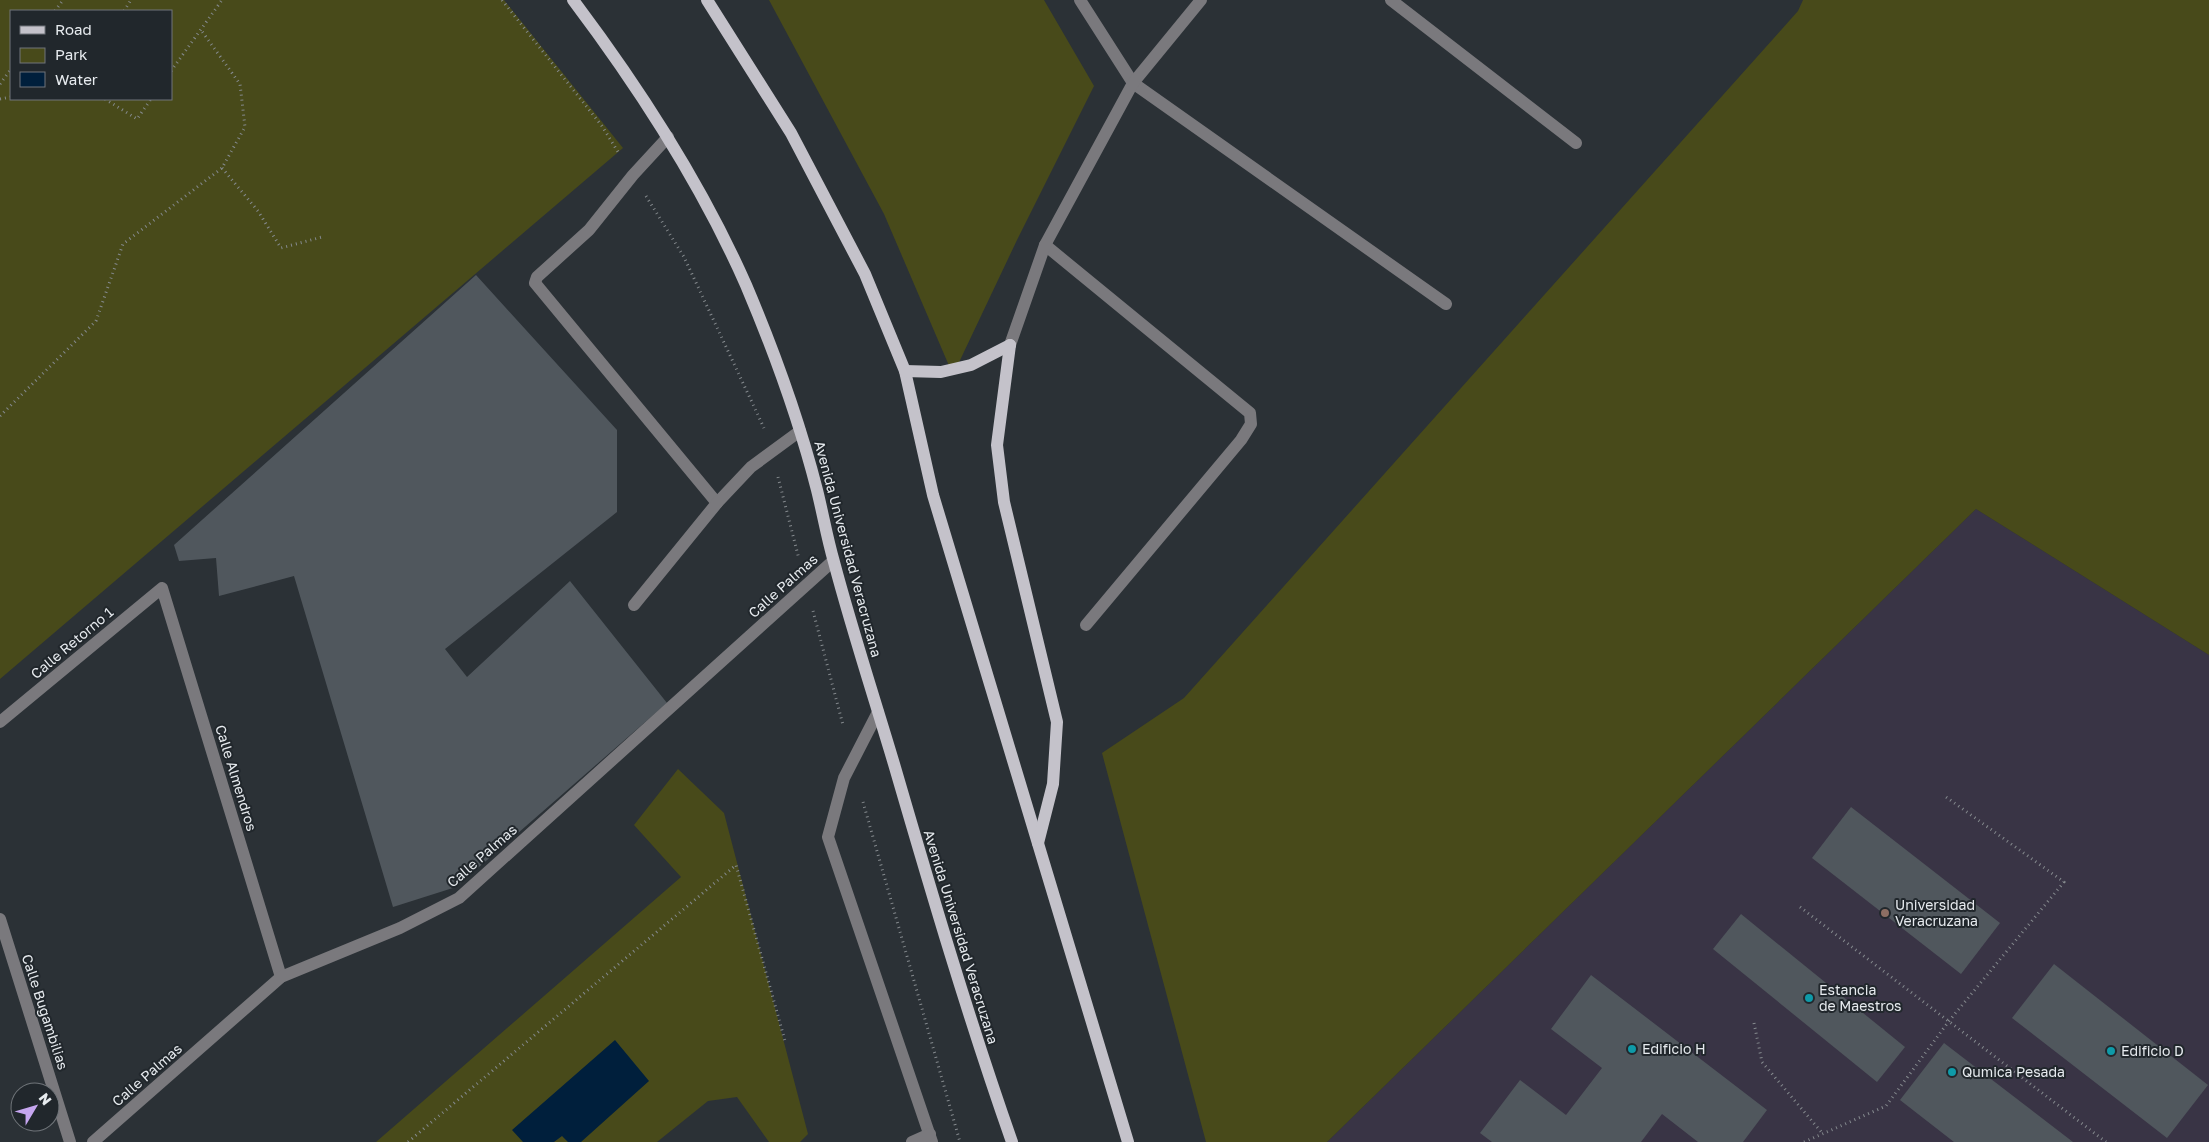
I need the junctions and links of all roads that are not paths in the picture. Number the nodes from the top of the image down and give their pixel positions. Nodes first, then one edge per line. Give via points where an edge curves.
1 (573, 0) edge
2 (706, 0) edge
3 (1080, 0) edge
4 (1201, 0) edge
5 (1391, 0) edge
6 (1133, 84) junction
7 (668, 137) junction
8 (1576, 143) dead end
9 (1045, 245) junction
10 (1446, 304) dead end
11 (1010, 345) junction
12 (905, 371) junction
13 (800, 431) junction
14 (717, 503) junction
15 (833, 561) junction
16 (162, 588) joint
17 (634, 605) dead end
18 (1086, 625) dead end
19 (878, 712) junction
20 (0, 722) edge
21 (1038, 842) junction
22 (0, 919) edge
23 (281, 977) junction
24 (931, 1138) edge
25 (70, 1142) edge
26 (93, 1142) edge
27 (912, 1142) edge
28 (1012, 1142) edge
29 (1128, 1142) edge

1 - 7 main road, Avenida Universidad Veracruzana
2 - 12 main road via 791,133 865,274
3 - 6 street
4 - 6 street
5 - 8 street
6 - 9 street
6 - 10 street
7 - 13 main road, Avenida Universidad Veracruzana via 745,283 773,351
7 - 14 street via 589,230 536,277 534,283
9 - 11 street
9 - 18 street via 1250,413 1251,424 1241,440
11 - 12 main road via 971,365 941,372
11 - 21 main road via 997,445 1004,502 1057,722 1053,784
12 - 21 main road via 933,495
13 - 14 street via 751,467
13 - 15 main road, Avenida Universidad Veracruzana
14 - 17 street
15 - 19 main road, Avenida Universidad Veracruzana
15 - 23 street, Calle Palmas via 459,898 400,928
16 - 20 street, Calle Retorno 1
16 - 23 street, Calle Almendros
19 - 24 street via 844,778 828,837
19 - 28 main road, Avenida Universidad Veracruzana via 984,1061
21 - 29 main road
22 - 25 street, Calle Bugambilias
23 - 26 street, Calle Palmas
24 - 27 street

